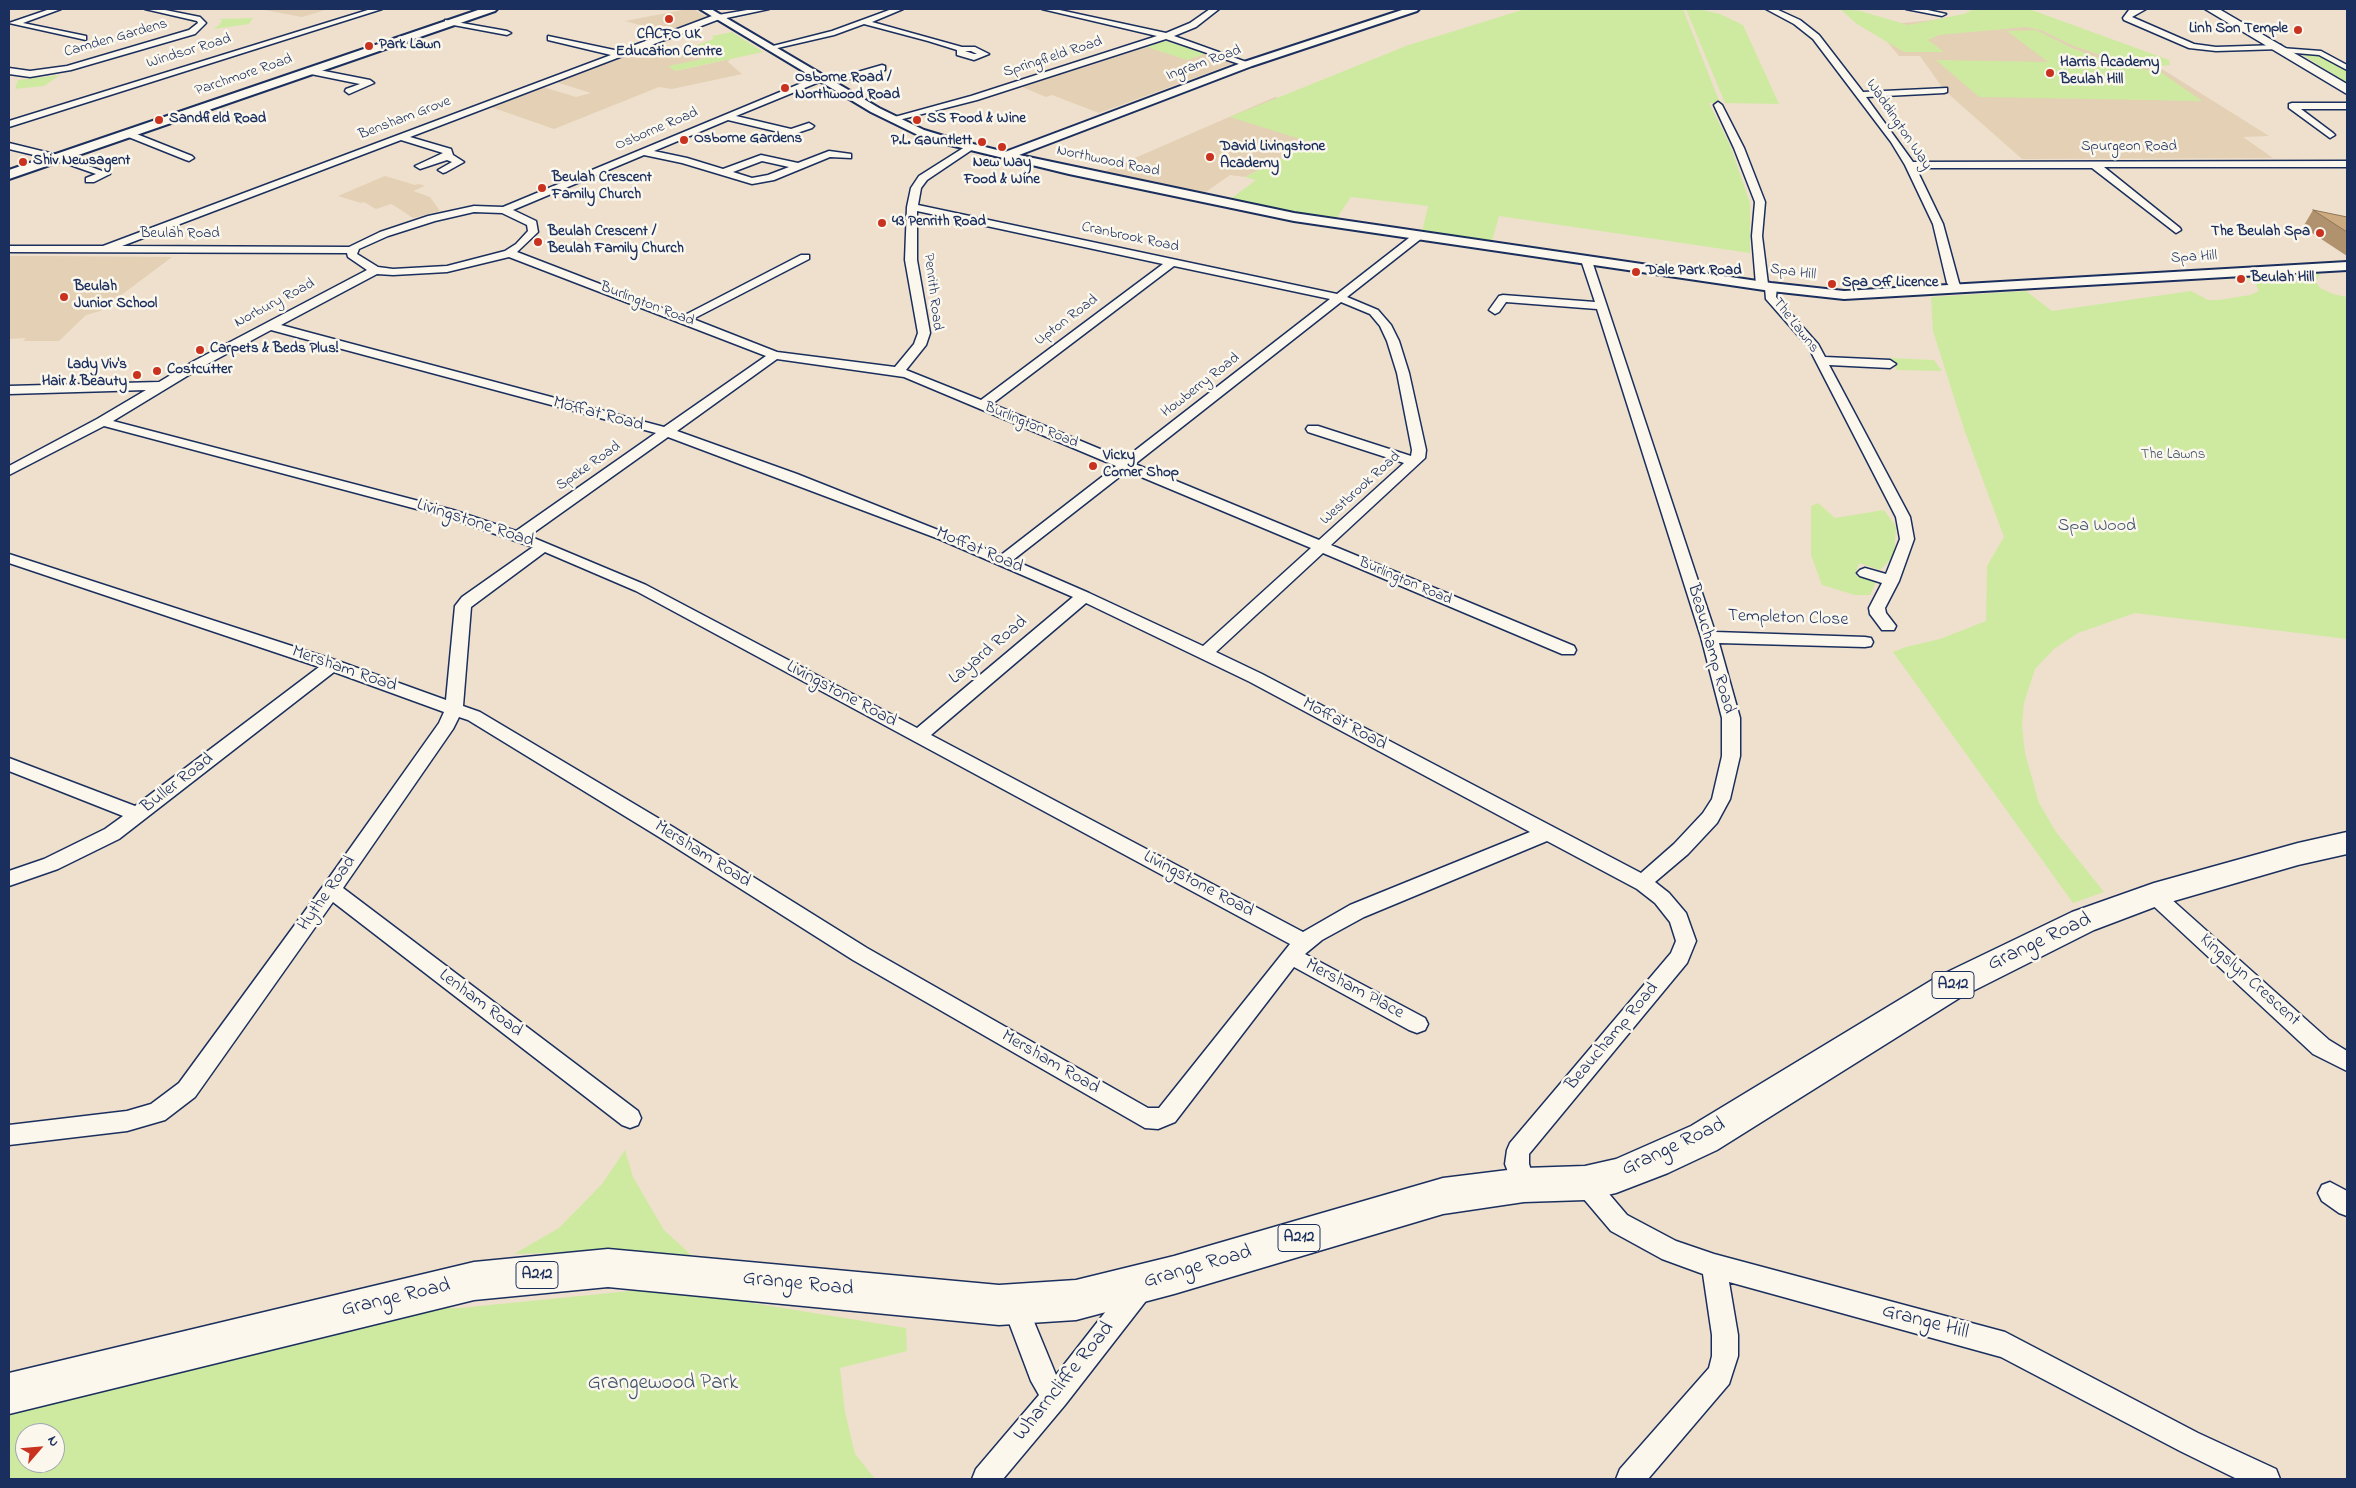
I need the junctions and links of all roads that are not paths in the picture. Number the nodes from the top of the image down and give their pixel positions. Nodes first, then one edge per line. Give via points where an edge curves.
1 (57, 9) edge
2 (149, 9) edge
3 (378, 9) edge
4 (491, 9) edge
5 (705, 9) edge
6 (765, 9) edge
7 (899, 9) edge
8 (1046, 9) edge
9 (1215, 9) edge
10 (1414, 9) edge
11 (1770, 9) edge
12 (1910, 9) edge
13 (2142, 9) edge
14 (2211, 9) edge
15 (1942, 14) dead end
16 (719, 18) junction
17 (448, 22) junction
18 (864, 22) junction
19 (11, 24) edge
20 (507, 33) dead end
21 (1166, 36) junction
22 (83, 38) dead end
23 (551, 38) dead end
24 (769, 48) junction
25 (2281, 48) junction
26 (960, 49) dead end
27 (619, 54) junction
28 (1248, 64) junction
29 (2346, 66) edge
30 (882, 68) dead end
31 (309, 70) junction
32 (9, 71) edge
33 (824, 80) junction
34 (1944, 90) dead end
35 (2347, 90) edge
36 (349, 91) dead end
37 (1861, 95) junction
38 (1718, 105) dead end
39 (2347, 106) edge
40 (727, 117) junction
41 (894, 120) junction
42 (9, 124) edge
43 (809, 126) dead end
44 (129, 134) junction
45 (2330, 135) dead end
46 (400, 137) junction
47 (9, 146) edge
48 (971, 147) junction
49 (644, 152) junction
50 (1007, 154) junction
51 (448, 156) junction
52 (848, 156) dead end
53 (57, 158) junction
54 (189, 158) dead end
55 (2092, 163) junction
56 (1910, 164) junction
57 (2347, 164) edge
58 (420, 166) dead end
59 (798, 166) junction
60 (443, 170) dead end
61 (723, 172) junction
62 (9, 175) edge
63 (90, 180) dead end
64 (912, 207) junction
65 (504, 210) junction
66 (2176, 230) dead end
67 (1418, 236) junction
68 (9, 250) edge
69 (102, 250) junction
70 (352, 250) junction
71 (509, 253) junction
72 (805, 257) dead end
73 (1587, 260) junction
74 (1172, 262) junction
75 (2347, 266) edge
76 (375, 270) junction
77 (1766, 286) junction
78 (1957, 289) junction
79 (1340, 298) junction
80 (1602, 306) junction
81 (1495, 310) dead end
82 (684, 319) junction
83 (271, 326) junction
84 (775, 355) junction
85 (1821, 361) junction
86 (1890, 364) dead end
87 (899, 371) junction
88 (159, 386) junction
89 (9, 390) edge
90 (981, 406) junction
91 (102, 422) junction
92 (1314, 429) dead end
93 (666, 432) junction
94 (1415, 462) junction
95 (1125, 465) junction
96 (9, 471) edge
97 (519, 536) junction
98 (544, 546) junction
99 (1320, 547) junction
100 (9, 558) edge
101 (1003, 561) junction
102 (1865, 573) dead end
103 (1891, 581) junction
104 (1084, 596) junction
105 (1888, 626) dead end
106 (1709, 637) junction
107 (1866, 642) dead end
108 (1568, 650) dead end
109 (1205, 653) junction
110 (332, 665) junction
111 (454, 708) junction
112 (919, 736) junction
113 (9, 764) edge
114 (139, 814) junction
115 (1547, 833) junction
116 (2347, 843) edge
117 (9, 878) edge
118 (1644, 884) junction
119 (331, 890) junction
120 (2154, 895) junction
121 (1297, 949) junction
122 (1418, 1024) dead end
123 (2347, 1062) edge
124 (630, 1118) dead end
125 (9, 1135) edge
126 (1585, 1183) junction
127 (1524, 1185) junction
128 (1714, 1266) junction
129 (1143, 1284) junction
130 (1014, 1304) junction
131 (9, 1394) edge
132 (1056, 1396) junction
133 (986, 1479) edge
134 (1630, 1479) edge
135 (2266, 1479) edge

1 - 19 street
2 - 32 street, Camden Gardens via 200,19 202,23 192,32 68,68 30,74
3 - 42 street, Windsor Road
4 - 17 main road, Parchmore Road
5 - 16 street, Northwood Road
6 - 16 street, Bensham Grove
7 - 18 street
8 - 21 street
9 - 21 street, Springfield Road via 1193,25
10 - 28 street, Ingram Road
11 - 37 street, Waddington Way via 1797,22 1816,37
12 - 15 street
13 - 25 street via 2132,12 2127,18 2192,46
14 - 25 main road
16 - 24 street, Northwood Road
16 - 27 street, Bensham Grove
17 - 20 street
17 - 31 main road, Parchmore Road
18 - 24 street via 826,36
18 - 26 street
19 - 22 street
21 - 28 street
21 - 41 street, Springfield Road via 959,103
23 - 27 street
24 - 33 street, Northwood Road
25 - 29 street via 2316,52
25 - 35 main road
27 - 46 street, Bensham Grove
28 - 50 street, Ingram Road
30 - 33 street, Osborne Road
31 - 36 street via 370,83
31 - 44 main road, Parchmore Road
33 - 40 street, Osborne Road
33 - 41 street, Northwood Road
34 - 37 street
37 - 56 street, Waddington Way
38 - 77 street via 1760,202 1757,236
39 - 45 street via 2292,106
40 - 43 street via 791,132
40 - 49 street, Osborne Road
41 - 48 street, Northwood Road via 920,132
44 - 53 main road, Parchmore Road
44 - 54 street
46 - 51 street via 448,151
46 - 69 street, Bensham Grove
47 - 53 street
48 - 50 street, Northwood Road
48 - 64 street, Penrith Road via 920,182
49 - 61 street
49 - 65 street, Osborne Road
50 - 67 street, Northwood Road via 1061,169 1275,214
51 - 58 street
51 - 60 street via 458,162
52 - 59 street via 829,154
53 - 62 main road, Parchmore Road
53 - 63 street via 105,174
55 - 56 street, Spurgeon Road
55 - 57 street, Spurgeon Road
55 - 66 street
56 - 78 street, Waddington Way via 1938,224
59 - 61 street via 761,158
59 - 61 street via 759,181
64 - 74 street, Cranbrook Road
64 - 87 street, Penrith Road via 912,274 924,333 923,342
65 - 70 street via 474,209 447,214 384,234
65 - 71 street via 529,220 533,226 527,240
67 - 73 street, Spa Hill
67 - 79 street, Howberry Road
68 - 69 street, Beulah Road
69 - 70 street, Beulah Road
70 - 76 street via 354,257
71 - 76 street via 447,269
71 - 82 street, Burlington Road
72 - 82 street
73 - 77 street, Spa Hill
73 - 80 street, Beauchamp Road
74 - 79 street, Cranbrook Road
74 - 90 street, Upton Road
75 - 78 street, Spa Hill
76 - 83 street, Norbury Road
77 - 78 street, Spa Hill via 1844,296
77 - 85 street, The Lawns via 1778,308 1814,347
79 - 94 street, Westbrook Road via 1374,312 1390,332 1403,373 1419,450
79 - 95 street, Howberry Road
80 - 81 street via 1503,298
80 - 106 street, Beauchamp Road
82 - 84 street, Burlington Road
83 - 88 street, Norbury Road
83 - 93 street, Moffat Road
84 - 87 street, Burlington Road
84 - 93 street, Speke Road
85 - 86 street
85 - 103 street, The Lawns via 1903,517 1907,539
87 - 90 street, Burlington Road
88 - 89 street
88 - 91 street, Norbury Road
90 - 95 street, Burlington Road
91 - 96 street, Norbury Road
91 - 97 street, Livingstone Road via 448,513
92 - 94 street
93 - 97 street, Speke Road
93 - 101 street, Moffat Road via 792,477
94 - 99 street, Westbrook Road
95 - 99 street, Burlington Road
95 - 101 street, Howberry Road
97 - 98 street, Livingstone Road
98 - 111 street, Hythe Road via 463,606
98 - 112 street, Livingstone Road via 641,588
99 - 108 street, Burlington Road
99 - 109 street, Westbrook Road
100 - 110 street, Mersham Road
101 - 104 street, Moffat Road
102 - 103 street
103 - 105 street, The Lawns via 1877,608
104 - 109 street, Moffat Road
104 - 112 street, Layard Road
106 - 107 street, Templeton Close
106 - 118 street, Beauchamp Road via 1731,718 1727,779 1710,818
109 - 115 street, Moffat Road
110 - 111 street, Mersham Road
110 - 114 street, Buller Road
111 - 119 street, Hythe Road via 447,725
111 - 121 street, Mersham Road via 474,716 666,832 860,954 1145,1118 1158,1119 1167,1115
112 - 121 street, Livingstone Road
113 - 114 street
114 - 117 street, Buller Road via 81,851
115 - 118 street, Moffat Road
115 - 121 street via 1357,911 1329,924
116 - 120 main road, Grange Road / A212
118 - 127 street, Beauchamp Road via 1662,898 1680,919 1686,941 1680,957 1518,1150 1517,1164
119 - 124 street, Lenham Road
119 - 125 street, Hythe Road via 187,1090 157,1113 127,1122
120 - 123 street, Kingslyn Crescent via 2321,1047
120 - 126 main road, Grange Road / A212 via 2083,921 1949,987 1704,1138 1624,1173
121 - 122 street, Mersham Place
126 - 127 main road, Grange Road / A212
126 - 128 street, Grange Hill via 1614,1219 1636,1234
127 - 129 main road, Grange Road / A212 via 1443,1196
128 - 134 street via 1725,1335 1725,1356 1720,1374
128 - 135 street, Grange Hill via 2005,1344 2189,1442
129 - 130 main road, Grange Road / A212 via 1076,1300
129 - 132 street, Wharncliffe Road
130 - 131 main road, Grange Road / A212 via 608,1268 474,1281
130 - 132 street via 1044,1381
132 - 133 street, Wharncliffe Road

